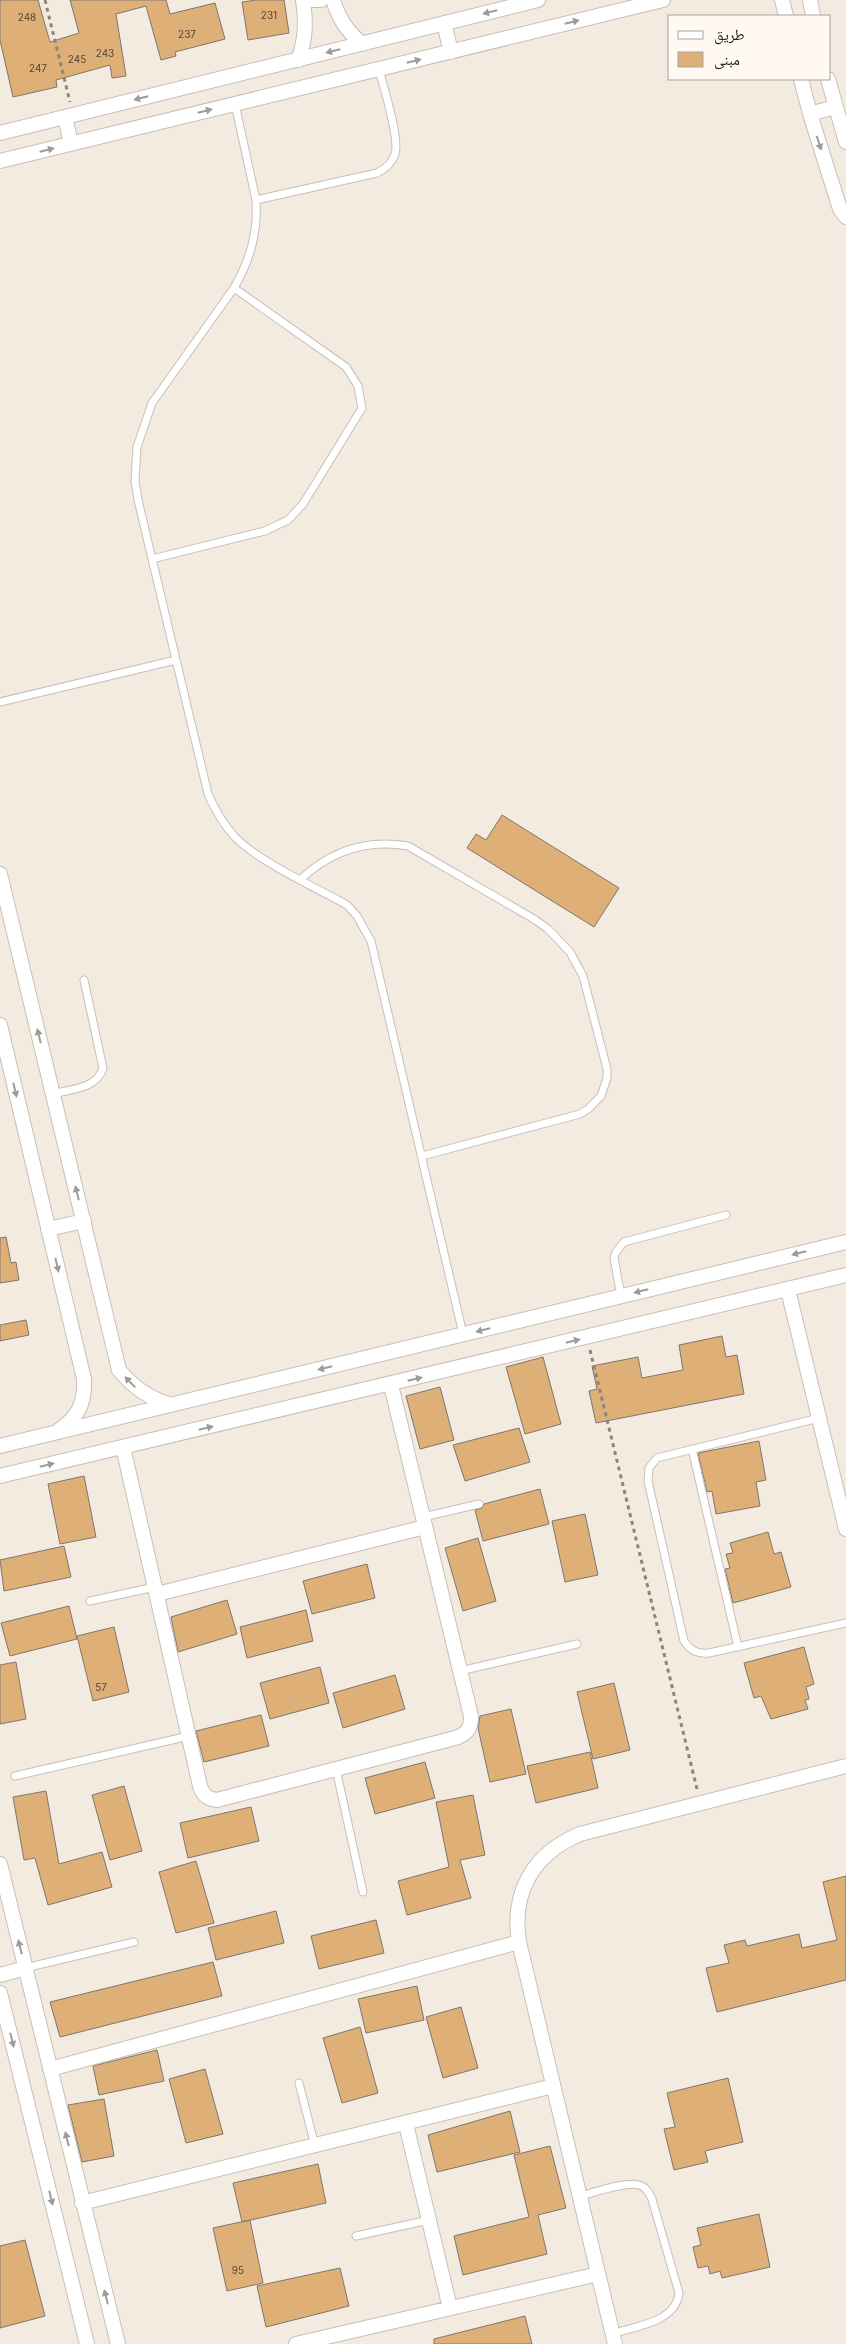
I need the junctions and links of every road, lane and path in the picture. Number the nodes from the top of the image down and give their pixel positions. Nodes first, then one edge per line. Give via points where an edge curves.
1 (45, 0) edge
2 (303, 0) edge
3 (321, 0) edge
4 (333, 0) edge
5 (538, 0) edge
6 (662, 0) edge
7 (782, 0) edge
8 (810, 0) edge
9 (786, 15) edge
10 (814, 15) edge
11 (444, 23) junction
12 (362, 44) junction
13 (451, 52) junction
14 (298, 60) junction
15 (379, 70) junction
16 (801, 80) edge
17 (828, 80) edge
18 (235, 104) junction
19 (835, 107) junction
20 (810, 114) junction
21 (69, 116) junction
22 (0, 133) edge
23 (846, 142) edge
24 (71, 144) junction
25 (0, 161) edge
26 (256, 200) junction
27 (846, 217) edge
28 (234, 288) junction
29 (152, 559) junction
30 (176, 660) junction
31 (0, 702) edge
32 (0, 874) edge
33 (300, 878) junction
34 (84, 980) dead end
35 (0, 1025) edge
36 (53, 1094) junction
37 (422, 1156) junction
38 (726, 1216) dead end
39 (84, 1221) junction
40 (48, 1229) junction
41 (846, 1242) edge
42 (846, 1275) edge
43 (788, 1290) junction
44 (621, 1296) junction
45 (463, 1334) junction
46 (587, 1338) junction
47 (392, 1385) junction
48 (172, 1405) junction
49 (819, 1418) junction
50 (57, 1432) junction
51 (0, 1446) edge
52 (124, 1446) junction
53 (692, 1449) junction
54 (0, 1476) edge
55 (479, 1504) dead end
56 (424, 1522) junction
57 (846, 1529) edge
58 (157, 1590) junction
59 (90, 1601) dead end
60 (846, 1623) edge
61 (577, 1644) dead end
62 (738, 1647) junction
63 (460, 1671) junction
64 (189, 1736) junction
65 (846, 1766) edge
66 (336, 1769) junction
67 (15, 1776) dead end
68 (700, 1803) junction
69 (0, 1864) edge
70 (364, 1892) dead end
71 (134, 1942) dead end
72 (519, 1942) junction
73 (25, 1968) junction
74 (0, 1975) edge
75 (0, 1993) edge
76 (50, 2069) junction
77 (299, 2083) dead end
78 (553, 2086) junction
79 (406, 2124) junction
80 (315, 2146) junction
81 (580, 2196) junction
82 (82, 2203) junction
83 (429, 2220) junction
84 (356, 2236) dead end
85 (598, 2274) junction
86 (450, 2308) junction
87 (614, 2339) edge
88 (86, 2344) edge
89 (118, 2344) edge
90 (296, 2344) edge

1 - 21 path
2 - 3 street
2 - 14 street via 306,25
4 - 12 street via 339,17
5 -> 11 street
13 -> 6 street
7 - 9 street
8 - 10 street
11 - 12 street
11 - 13 street
12 -> 14 street
15 -> 13 street
14 -> 21 street
15 - 18 street
15 - 26 lane via 397,142 395,155 388,166 377,173
16 - 20 street
17 - 19 street
24 -> 18 street
18 - 26 lane
19 - 20 street
19 - 23 street
20 -> 27 street via 840,209
21 - 22 street
21 - 24 street
25 -> 24 street
26 - 28 lane via 254,244
28 - 29 lane via 152,403 141,432 135,481
28 - 29 lane via 346,367 358,386 362,408 303,504 288,520 265,531
29 - 30 lane
30 - 31 lane
30 - 33 lane via 208,794 215,810 246,846
36 -> 32 street
33 - 37 lane via 347,905 371,942
33 - 37 lane via 326,859 356,847 384,843 408,846 548,929 570,952 583,976 607,1069 605,1087 595,1103 580,1114
34 - 36 lane via 103,1068 99,1078 89,1085
35 -> 40 street
39 -> 36 street
37 - 45 lane
38 - 44 lane via 624,1242 614,1258
39 - 40 street
48 -> 39 street via 142,1393 119,1370
40 -> 50 street via 84,1379 84,1395 79,1410 70,1423
41 -> 44 street
42 - 43 street
43 - 46 street
43 - 49 street
44 -> 45 street
45 -> 48 street
47 -> 46 street
46 - 68 path
52 -> 47 street
47 - 56 street
48 - 50 street
49 - 53 lane
49 - 57 street
50 - 51 street
54 -> 52 street
52 - 58 street
53 - 62 lane
53 - 62 lane via 656,1458 649,1468 648,1481 684,1641 690,1650 699,1654
55 - 56 lane
56 - 58 street
56 - 63 street
58 - 59 lane
58 - 64 street
60 - 62 lane
61 - 63 lane
63 - 66 street via 471,1716 471,1726 464,1734
64 - 66 street via 200,1786 209,1799 217,1800
64 - 67 lane
65 - 68 street
66 - 70 lane
68 - 72 street via 580,1834 556,1846 536,1865 523,1889 517,1915
73 -> 69 street
71 - 73 lane
72 - 76 street
72 - 78 street
73 - 74 street
73 - 76 street
75 -> 88 street
82 -> 76 street
77 - 80 lane
78 - 79 street
78 - 81 street
79 - 80 street
79 - 83 street
80 - 82 street
81 - 85 street
81 - 87 lane via 629,2184 647,2190 679,2293 674,2310 666,2316
89 -> 82 street
83 - 84 lane
83 - 86 street
85 - 86 street
85 - 87 street
86 - 90 street

